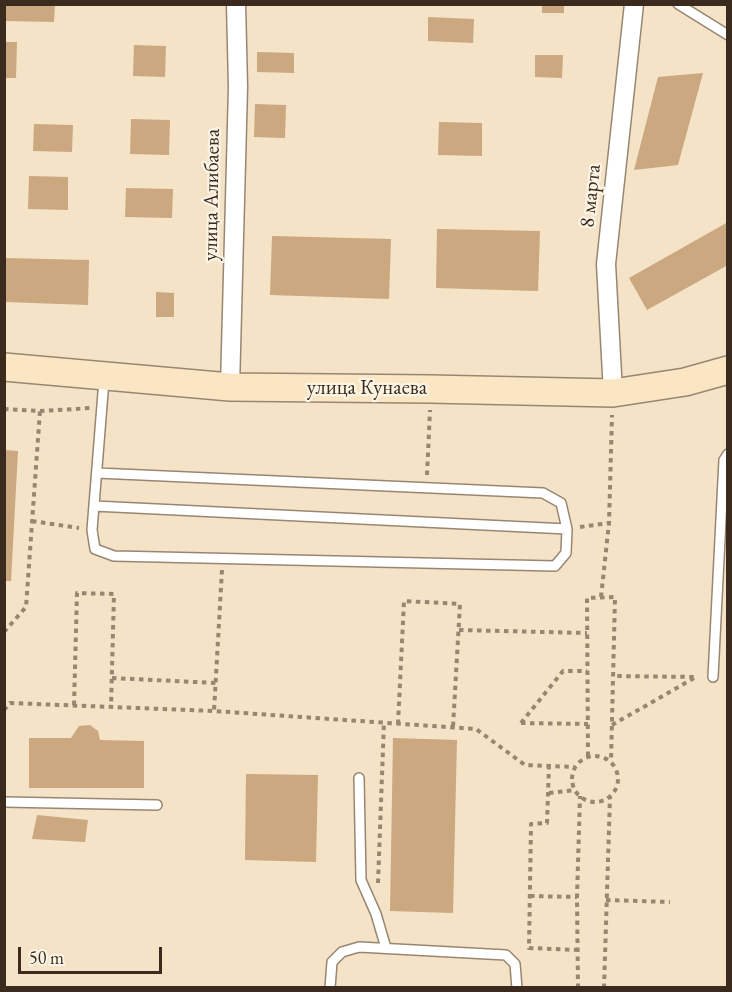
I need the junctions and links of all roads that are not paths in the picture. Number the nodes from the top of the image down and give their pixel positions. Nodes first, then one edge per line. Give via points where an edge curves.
1 (236, 4) edge
2 (634, 4) edge
3 (678, 4) edge
4 (728, 35) edge
5 (4, 367) edge
6 (728, 370) edge
7 (104, 376) junction
8 (230, 387) junction
9 (613, 393) junction
10 (728, 454) edge
11 (97, 473) junction
12 (94, 506) junction
13 (567, 529) junction
14 (712, 677) dead end
15 (359, 778) dead end
16 (4, 802) edge
17 (157, 805) dead end
18 (386, 948) junction
19 (330, 987) edge
20 (516, 987) edge

1 - 8 street, улица Алибаева via 238,87
2 - 9 street, 8 марта via 606,264
3 - 4 lane
5 - 7 street, улица Кунаева
6 - 9 street, улица Кунаева via 685,382
7 - 8 street, улица Кунаева
7 - 11 lane
8 - 9 street, улица Кунаева
10 - 14 lane via 724,460
11 - 12 lane
11 - 13 lane via 543,493 561,503
12 - 13 lane
12 - 13 lane via 95,549 114,556 555,566 567,554
15 - 18 lane via 361,880
16 - 17 lane
18 - 19 lane via 358,947 342,952 332,962
18 - 20 lane via 506,955 515,964

